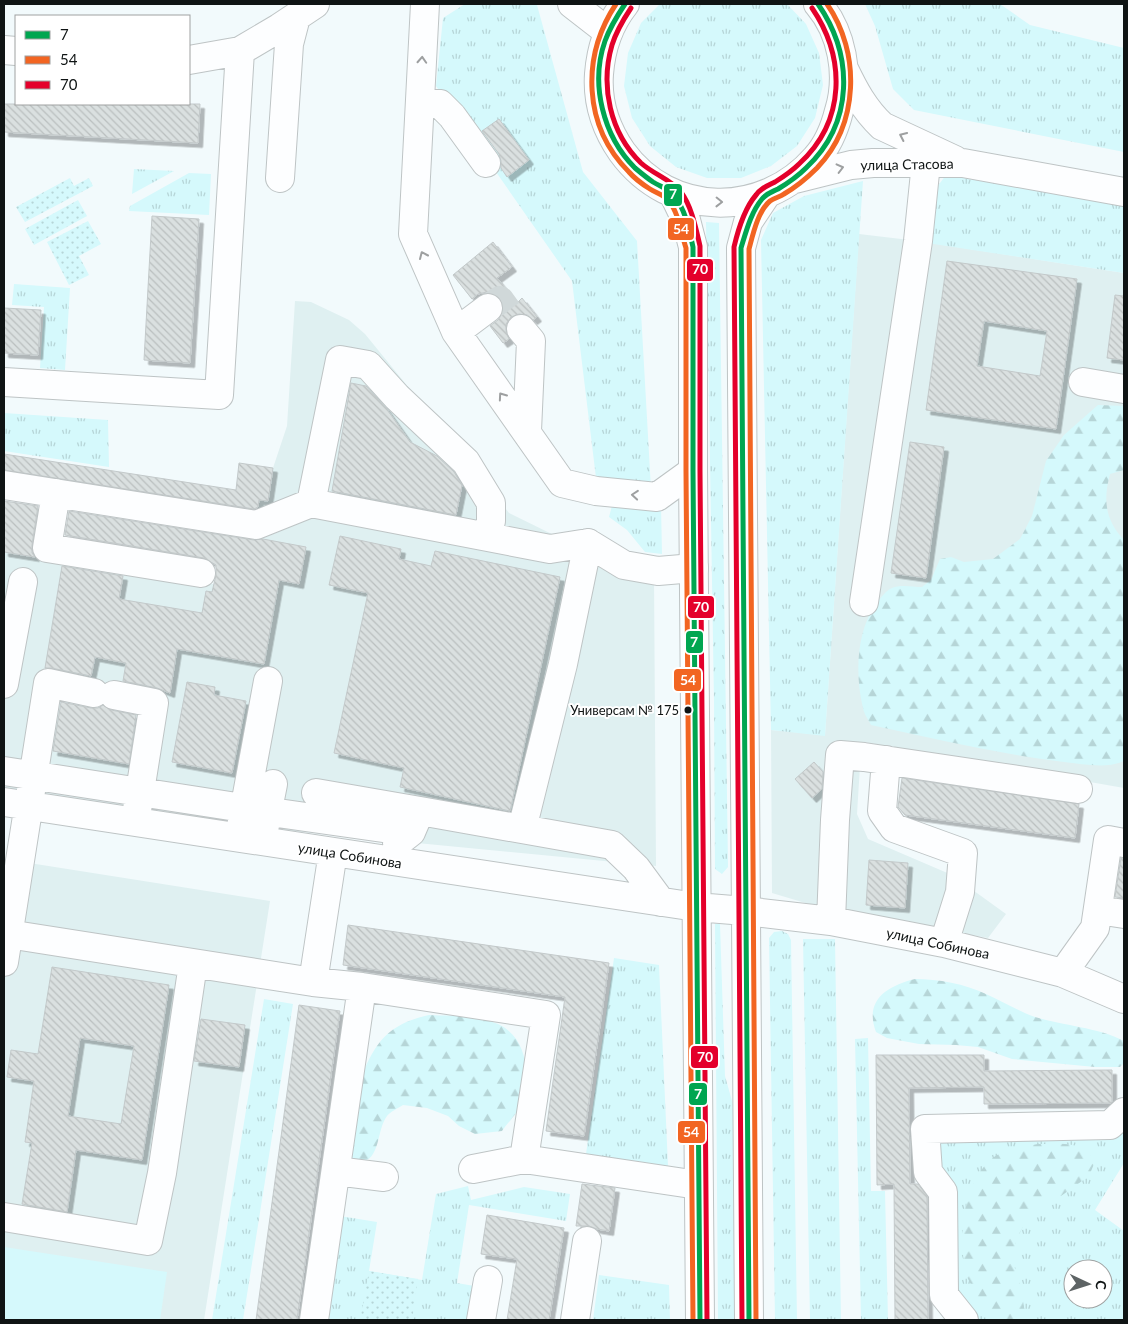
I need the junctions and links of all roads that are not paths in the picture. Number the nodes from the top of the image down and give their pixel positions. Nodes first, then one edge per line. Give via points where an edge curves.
1 (425, 4) edge
2 (572, 4) edge
3 (624, 4) edge
4 (818, 4) edge
5 (306, 10) edge
6 (608, 32) junction
7 (240, 51) junction
8 (190, 60) edge
9 (844, 68) junction
10 (420, 102) junction
11 (486, 163) dead end
12 (926, 163) junction
13 (963, 163) junction
14 (280, 178) dead end
15 (793, 180) junction
16 (1124, 192) edge
17 (673, 194) junction
18 (766, 194) junction
19 (488, 308) tunnel mouth
20 (521, 330) tunnel mouth
21 (456, 332) junction
22 (4, 382) edge
23 (1083, 382) dead end
24 (1124, 389) edge
25 (527, 431) junction
26 (693, 471) junction
27 (4, 485) edge
28 (56, 494) junction
29 (311, 503) junction
30 (487, 536) junction
31 (588, 542) junction
32 (694, 568) junction
33 (201, 573) dead end
34 (23, 582) dead end
35 (864, 602) dead end
36 (268, 681) dead end
37 (4, 684) edge
38 (886, 760) junction
39 (4, 771) edge
40 (33, 776) junction
41 (273, 784) dead end
42 (1078, 789) dead end
43 (140, 792) junction
44 (316, 793) dead end
45 (16, 804) edge
46 (255, 810) junction
47 (415, 821) junction
48 (135, 822) junction
49 (522, 829) junction
50 (251, 839) junction
51 (1124, 843) edge
52 (333, 852) junction
53 (379, 859) junction
54 (661, 902) junction
55 (696, 907) junction
56 (745, 911) junction
57 (1111, 912) edge
58 (831, 922) junction
59 (8, 934) junction
60 (944, 943) junction
61 (4, 962) edge
62 (193, 964) junction
63 (1063, 973) junction
64 (314, 982) junction
65 (362, 987) junction
66 (1124, 999) edge
67 (1124, 1112) edge
68 (524, 1159) junction
69 (473, 1169) dead end
70 (336, 1171) junction
71 (384, 1177) dead end
72 (698, 1185) junction
73 (4, 1217) edge
74 (587, 1241) dead end
75 (488, 1280) dead end
76 (314, 1320) edge
77 (481, 1320) edge
78 (575, 1320) edge
79 (700, 1320) edge
80 (749, 1320) edge
81 (964, 1320) edge

10 -> 1 main road
2 - 6 main road
3 - 6 main road
4 - 9 main road via 837,38
5 - 7 main road
5 - 14 main road via 289,44
6 - 17 main road via 600,58 598,86 603,114 614,140 630,163
7 - 8 main road
7 - 22 main road via 219,394
13 -> 9 main road, улица Стасова via 882,126 855,93
9 - 15 main road via 843,98 834,129 817,158
10 - 11 main road via 440,104
21 -> 10 main road via 413,234
12 - 13 main road, улица Стасова
15 -> 12 main road, улица Стасова via 873,162
12 - 35 main road via 918,241
13 - 16 main road, улица Стасова
15 - 18 main road
17 -> 18 main road via 721,203 744,201
17 - 26 main road via 686,220 693,247
18 - 56 main road via 748,222 741,248
19 - 21 main road
20 - 25 main road via 531,342
25 -> 21 main road
23 - 24 main road
26 -> 25 main road via 657,497 596,491 562,483
26 - 32 main road
27 - 28 main road
28 - 29 main road via 256,525
28 - 33 main road via 47,548
29 - 30 main road
29 - 30 main road via 340,360 368,365 396,397 466,462 491,503
30 - 31 main road via 550,549
31 - 32 main road via 624,565 658,570
31 - 49 main road via 563,664
32 - 55 main road
34 - 37 main road
36 - 46 main road
38 - 42 main road
38 - 58 main road via 840,755
38 - 60 main road via 882,811 894,828 963,853 960,892
39 - 40 main road
40 - 43 main road
40 - 43 main road via 48,684 154,703
40 - 45 main road
41 - 46 main road
43 - 46 main road
43 - 48 main road
44 - 47 main road
45 - 48 main road, улица Собинова
45 - 59 main road
46 - 47 main road
46 - 50 main road
47 - 49 main road
47 - 53 main road
48 - 50 main road, улица Собинова
49 - 54 main road via 612,844 636,868
50 - 52 main road, улица Собинова
51 - 57 main road via 1108,840
52 - 53 main road, улица Собинова
52 - 64 main road
53 - 54 main road, улица Собинова
54 - 55 main road, улица Собинова
55 - 56 main road, улица Собинова
55 - 72 main road
56 - 58 main road, улица Собинова
56 - 80 main road
57 - 63 main road via 1095,928
58 - 60 main road, улица Собинова
59 - 61 main road
59 - 62 main road
60 - 63 main road, улица Собинова
62 - 64 main road
62 - 73 main road via 162,1173 148,1242
63 - 66 main road, улица Собинова
64 - 65 main road
65 - 68 main road via 546,1015
65 - 70 main road
67 - 81 main road via 1110,1124 925,1129 928,1172 943,1192 944,1295
68 - 69 main road
68 - 72 main road
70 - 71 main road
70 - 76 main road
72 - 79 main road
74 - 78 main road
75 - 77 main road

